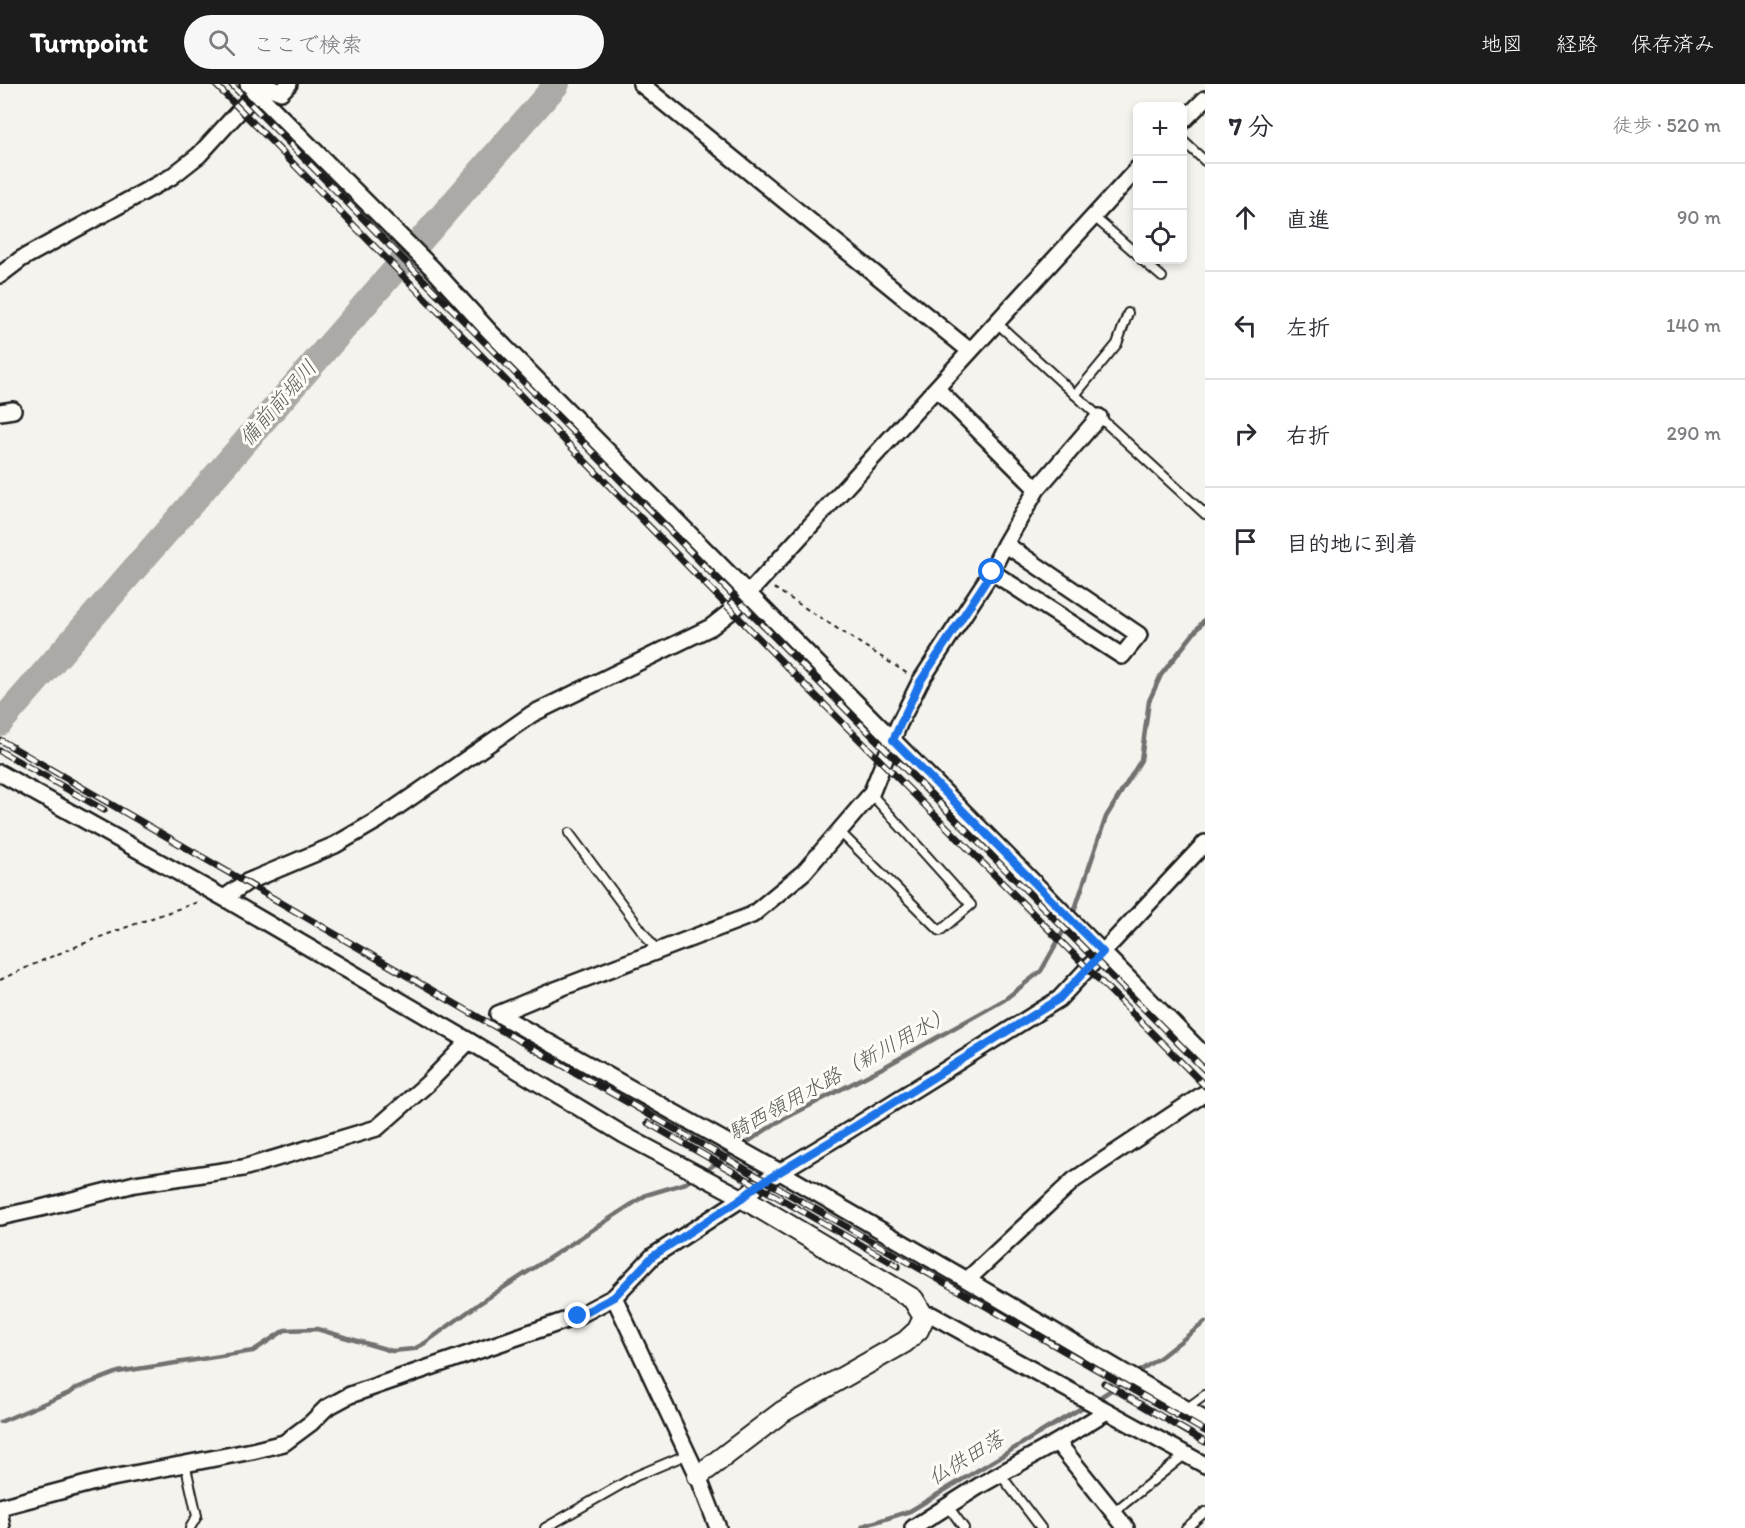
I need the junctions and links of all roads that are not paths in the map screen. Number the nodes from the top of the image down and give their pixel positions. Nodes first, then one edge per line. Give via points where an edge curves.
1 (289, 84) edge
2 (641, 84) edge
3 (252, 88) edge
4 (1204, 104) edge
5 (1187, 118) edge
6 (1187, 145) edge
7 (1205, 161) edge
8 (1133, 172) edge
9 (1093, 216) junction
10 (1133, 251) edge
11 (1147, 264) edge
12 (0, 274) edge
13 (1162, 277) dead end
14 (1128, 313) dead end
15 (997, 323) junction
16 (970, 351) junction
17 (937, 389) junction
18 (1075, 395) junction
19 (1098, 417) junction
20 (1036, 489) junction
21 (1205, 513) edge
22 (1005, 544) junction
23 (992, 572) junction
24 (748, 593) junction
25 (893, 740) junction
26 (0, 773) edge
27 (871, 794) junction
28 (839, 831) junction
29 (569, 834) dead end
30 (1205, 843) edge
31 (217, 895) junction
32 (657, 951) junction
33 (1103, 952) junction
34 (469, 1041) junction
35 (1205, 1056) edge
36 (1205, 1093) edge
37 (780, 1172) junction
38 (742, 1198) junction
39 (0, 1216) edge
40 (967, 1280) junction
41 (614, 1297) junction
42 (924, 1317) junction
43 (1205, 1395) edge
44 (1186, 1409) junction
45 (1107, 1411) junction
46 (1205, 1420) edge
47 (1057, 1442) junction
48 (688, 1454) junction
49 (1186, 1454) junction
50 (185, 1463) junction
51 (1205, 1465) edge
52 (1000, 1474) junction
53 (698, 1476) junction
54 (0, 1506) edge
55 (948, 1506) junction
56 (1114, 1512) junction
57 (1205, 1512) edge
58 (0, 1515) edge
59 (2, 1528) edge
60 (190, 1528) edge
61 (545, 1528) edge
62 (718, 1528) edge
63 (913, 1528) edge
64 (964, 1528) edge
65 (1041, 1528) edge
66 (1126, 1528) edge
67 (1186, 1528) edge

1 - 3 street via 281,92 263,85
2 - 16 street
3 - 12 street via 199,155 171,177
3 - 24 street
4 - 5 street
6 - 7 lane
8 - 9 street
9 - 10 lane
9 - 15 street
11 - 13 lane
14 - 18 lane via 1116,344
15 - 16 street
15 - 18 lane
16 - 17 street
17 - 20 street
17 - 24 street
18 - 19 lane
19 - 20 street
19 - 21 lane
20 - 22 street
22 - 23 street
22 - 23 street via 1139,635 1122,656
23 - 25 street via 920,682
24 - 25 street
24 - 31 street via 711,627 532,714 335,845
25 - 27 street
25 - 33 street
26 - 31 street
27 - 28 street
27 - 28 lane via 971,905 940,931
28 - 32 street via 804,872 752,915
29 - 32 lane
30 - 33 street
31 - 34 street
32 - 37 street via 498,1014
33 - 35 street
33 - 37 street via 1059,999
34 - 38 street via 624,1135
34 - 39 street via 377,1128 243,1168 135,1184
36 - 40 street via 1074,1180
37 - 38 street
37 - 40 street
38 - 41 street via 653,1256
38 - 42 street via 913,1299
40 - 44 street
41 - 48 street
41 - 50 street via 578,1316 350,1395 326,1408 284,1443
42 - 45 street via 932,1315
42 - 53 street via 918,1330 904,1342 782,1412
43 - 44 lane
44 - 46 street
45 - 47 street
45 - 49 street
47 - 52 street
47 - 56 street
48 - 53 street
48 - 61 lane via 636,1476
49 - 51 street
49 - 56 lane
50 - 54 street
50 - 60 lane via 197,1516
52 - 55 street
52 - 65 lane
53 - 62 street
55 - 63 street
55 - 64 lane
56 - 66 street
57 - 67 lane
58 - 59 street

